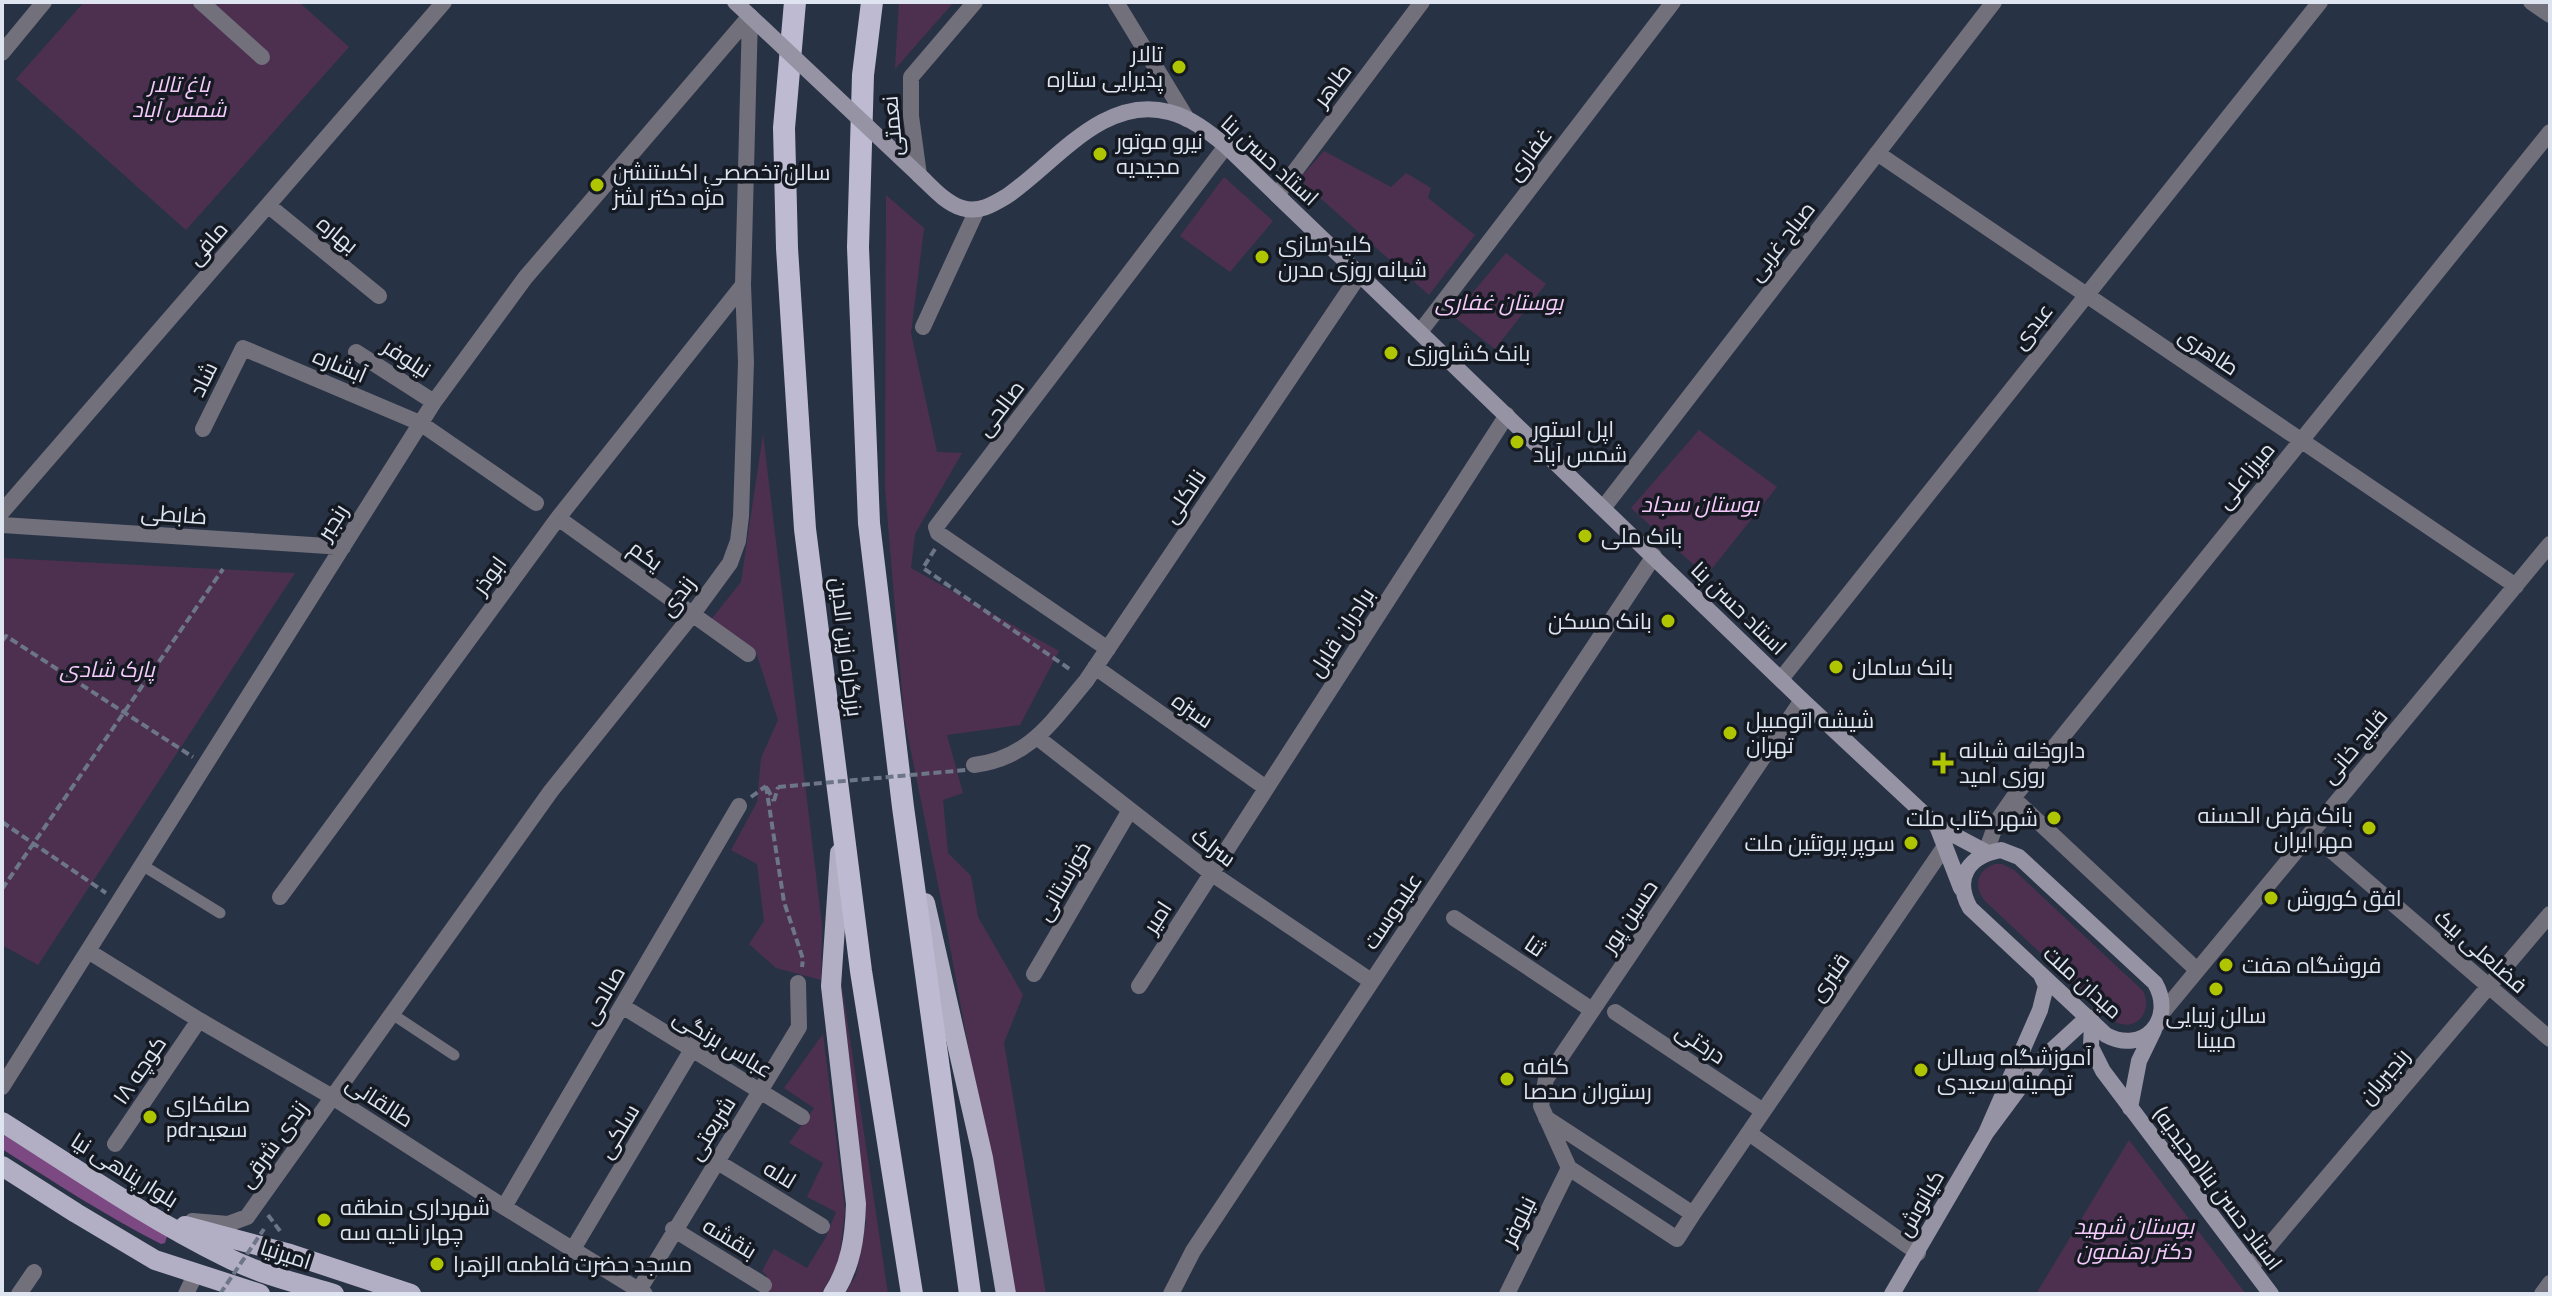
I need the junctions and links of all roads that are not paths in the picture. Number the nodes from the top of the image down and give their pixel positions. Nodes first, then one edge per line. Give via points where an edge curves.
1 (44, 2) edge
2 (201, 2) edge
3 (444, 2) edge
4 (735, 2) edge
5 (795, 2) edge
6 (872, 2) edge
7 (975, 2) edge
8 (1116, 2) edge
9 (1422, 2) edge
10 (1673, 2) edge
11 (1994, 2) edge
12 (2320, 2) edge
13 (2531, 2) edge
14 (2550, 15) edge
15 (750, 16) junction
16 (2, 53) edge
17 (262, 57) dead end
18 (1187, 119) junction
19 (2550, 132) edge
20 (1226, 146) junction
21 (1877, 153) junction
22 (919, 175) junction
23 (1277, 195) junction
24 (269, 206) junction
25 (977, 210) junction
26 (1360, 274) junction
27 (743, 285) junction
28 (2086, 293) junction
29 (379, 296) dead end
30 (923, 327) dead end
31 (1420, 332) junction
32 (243, 348) joint
33 (356, 352) dead end
34 (434, 402) junction
35 (1507, 415) junction
36 (420, 423) junction
37 (203, 429) dead end
38 (2301, 440) junction
39 (536, 503) dead end
40 (1604, 507) junction
41 (2, 512) edge
42 (558, 518) junction
43 (2, 525) edge
44 (2550, 544) edge
45 (343, 547) junction
46 (1654, 556) junction
47 (2516, 586) junction
48 (692, 615) junction
49 (1108, 649) junction
50 (748, 654) dead end
51 (1091, 674) junction
52 (1781, 679) junction
53 (1802, 700) junction
54 (1038, 738) junction
55 (970, 767) road end
56 (1266, 788) junction
57 (2013, 798) junction
58 (739, 806) dead end
59 (903, 807) junction
60 (1130, 810) junction
61 (842, 817) junction
62 (1937, 826) junction
63 (2311, 833) junction
64 (1945, 846) junction
65 (1986, 852) junction
66 (142, 865) junction
67 (1211, 873) junction
68 (1964, 894) junction
69 (280, 897) dead end
70 (220, 913) dead end
71 (2550, 914) edge
72 (1454, 918) dead end
73 (88, 951) junction
74 (2197, 970) junction
75 (1034, 974) dead end
76 (2041, 975) junction
77 (1371, 981) junction
78 (798, 983) road end
79 (1139, 986) dead end
80 (2489, 986) junction
81 (622, 1006) junction
82 (1592, 1010) junction
83 (1615, 1012) dead end
84 (392, 1014) junction
85 (2160, 1018) junction
86 (2090, 1019) junction
87 (199, 1020) junction
88 (2550, 1039) edge
89 (696, 1042) junction
90 (454, 1055) dead end
91 (2, 1087) edge
92 (759, 1091) junction
93 (334, 1098) junction
94 (2130, 1108) junction
95 (1763, 1111) junction
96 (802, 1117) dead end
97 (1544, 1117) junction
98 (2, 1122) edge
99 (1749, 1133) junction
100 (1986, 1133) junction
101 (115, 1144) dead end
102 (716, 1161) junction
103 (2, 1166) edge
104 (1569, 1168) junction
105 (504, 1207) junction
106 (1693, 1214) junction
107 (154, 1217) junction
108 (822, 1226) dead end
109 (673, 1229) junction
110 (573, 1249) junction
111 (1918, 1253) junction
112 (224, 1256) joint
113 (2251, 1267) junction
114 (34, 1272) dead end
115 (195, 1275) junction
116 (2550, 1283) edge
117 (764, 1285) dead end
118 (642, 1292) edge
119 (19, 1294) edge
120 (186, 1294) edge
121 (218, 1294) edge
122 (260, 1294) edge
123 (334, 1294) edge
124 (411, 1294) edge
125 (833, 1294) edge
126 (912, 1294) edge
127 (970, 1294) edge
128 (1006, 1294) edge
129 (1171, 1294) edge
130 (1507, 1294) edge
131 (1892, 1294) edge
132 (2271, 1294) edge
133 (2542, 1294) edge

1 - 16 street
2 - 17 street
3 - 24 street, مافی
4 - 15 main road
5 - 61 highway, بزرگراه زین الدین via 784,128 787,248 805,529
6 - 59 highway, بزرگراه زین الدین via 863,75 858,262 869,523
7 - 22 street, نعمتی via 911,77
8 - 18 street
9 - 23 street, طاهر
10 - 31 street, غفاری
11 - 21 street, صباح غربی
12 - 28 street, عبدی
13 - 14 street
15 - 22 main road, bridge
15 - 27 street, زندی
15 - 34 street, رنجبر via 525,278
18 - 20 main road, استاد حسن بنا
18 - 25 main road, استاد حسن بنا via 1153,110 1102,122 1021,186
19 - 38 street, میرزاعلی
20 - 23 main road, استاد حسن بنا
20 - 49 street, صالحی via 936,527 943,537
21 - 28 street, طاهری
21 - 40 street, صباح غربی
22 - 25 main road via 951,203
23 - 26 main road, استاد حسن بنا
24 - 29 street, بهاره
24 - 41 street, مافی
25 - 30 street
26 - 31 main road, استاد حسن بنا
26 - 49 street, نانکلی
27 - 42 street, ابوذر
27 - 48 street, زندی via 746,362 738,541 730,563
28 - 38 street, طاهری
28 - 52 street, عبدی
31 - 35 main road, استاد حسن بنا
32 - 36 street, آبشاره
32 - 37 street, شاد
33 - 34 street, نیلوفر
34 - 36 street, رنجبر
35 - 40 main road, استاد حسن بنا
35 - 56 street, برادران قابل
36 - 39 street
36 - 45 street, رنجبر
38 - 47 street, طاهری
38 - 57 street, میرزاعلی
40 - 46 main road, استاد حسن بنا
42 - 48 street, یکم
42 - 69 street, ابوذر
43 - 45 street, ضابطی
44 - 47 street, قلیچ خانی
45 - 66 street, رنجبر
46 - 52 main road, استاد حسن بنا
46 - 77 street, علیدوست
47 - 63 street, قلیچ خانی
48 - 50 street, یکم
48 - 84 street, زندی via 551,791
49 - 51 street, نانکلی
51 - 54 street, نانکلی
51 - 56 street, سبزه
52 - 53 main road, استاد حسن بنا
53 - 62 main road, استاد حسن بنا
53 - 82 street, حسین پور
54 - 55 street via 996,762
54 - 60 street, سرلک
56 - 67 street, برادران قابل
57 - 65 street, میرزاعلی via 1997,821
57 - 74 street
58 - 81 street, صالحی
59 - 127 highway, بزرگراه زین الدین
59 - 128 main road via 983,1158
60 - 67 street, سرلک
60 - 75 street, خوزستانی
61 - 125 main road via 831,986 856,1204 845,1275
61 - 126 highway, بزرگراه زین الدین
62 - 64 main road, میدان ملت
62 - 65 main road
63 - 74 street, قلیچ خانی
63 - 80 street, فضلعلی بیک
64 - 68 main road, میدان ملت
64 - 95 street, قنبری
65 - 68 main road via 1967,869
65 - 85 main road via 2001,850 2019,857 2155,983
66 - 70 lane
66 - 73 street, رنجبر
67 - 77 street, سرلک
67 - 79 street, امیر
68 - 76 main road, میدان ملت via 1970,908
71 - 80 street, رنجبریان
72 - 82 street, ثنا
73 - 87 street, طالقانی
73 - 91 street, رنجبر
74 - 85 street, قلیچ خانی
76 - 86 main road, میدان ملت
76 - 100 main road, کیانوش via 2046,986 2040,1010
77 - 129 street, علیدوست via 1193,1251
78 - 92 street, شریعتی via 799,1027
80 - 88 street, فضلعلی بیک
80 - 113 street, رنجبریان
81 - 89 street, عباس برنگی
81 - 105 street, صالحی
82 - 97 street, حسین پور via 1546,1079
83 - 95 street, درختی
84 - 90 lane
84 - 93 street, زندی
85 - 86 main road, میدان ملت via 2144,1037 2125,1041 2106,1035
85 - 94 main road via 2139,1061
86 - 94 main road, استاد حسن بنا(مجیدیه) via 2091,1047
86 - 100 main road, کیانوش via 2038,1063
87 - 93 street, طالقانی
87 - 101 street, کوچه ۱۸
89 - 92 street, عباس برنگی
89 - 110 street, سلکی
92 - 96 street, عباس برنگی
92 - 102 street, شریعتی
93 - 105 street, طالقانی
93 - 107 street, زندی شرقی via 247,1217 228,1224
94 - 113 main road, استاد حسن بنا(مجیدیه)
95 - 99 street, قنبری
97 - 104 street, حسین پور
97 - 106 street
98 - 107 main road, بلوار پناهی نیا
99 - 106 street, قنبری
99 - 111 street
100 - 111 main road, کیانوش
102 - 108 street, لاله
102 - 109 street, شریعتی
103 - 115 main road via 143,1253
104 - 106 street, قنبری via 1677,1239
104 - 130 street, نیلوفر
105 - 110 street, طالقانی
107 - 112 main road, بلوار پناهی نیا
107 - 124 main road
109 - 117 street, بنقشه
109 - 118 street, شریعتی
110 - 118 street, طالقانی
111 - 131 main road, کیانوش
112 - 123 main road, امیرنیا
113 - 132 main road, استاد حسن بنا(مجیدیه)
114 - 119 street
115 - 120 street
115 - 121 main road
115 - 122 main road, امیرنیا
116 - 133 street

